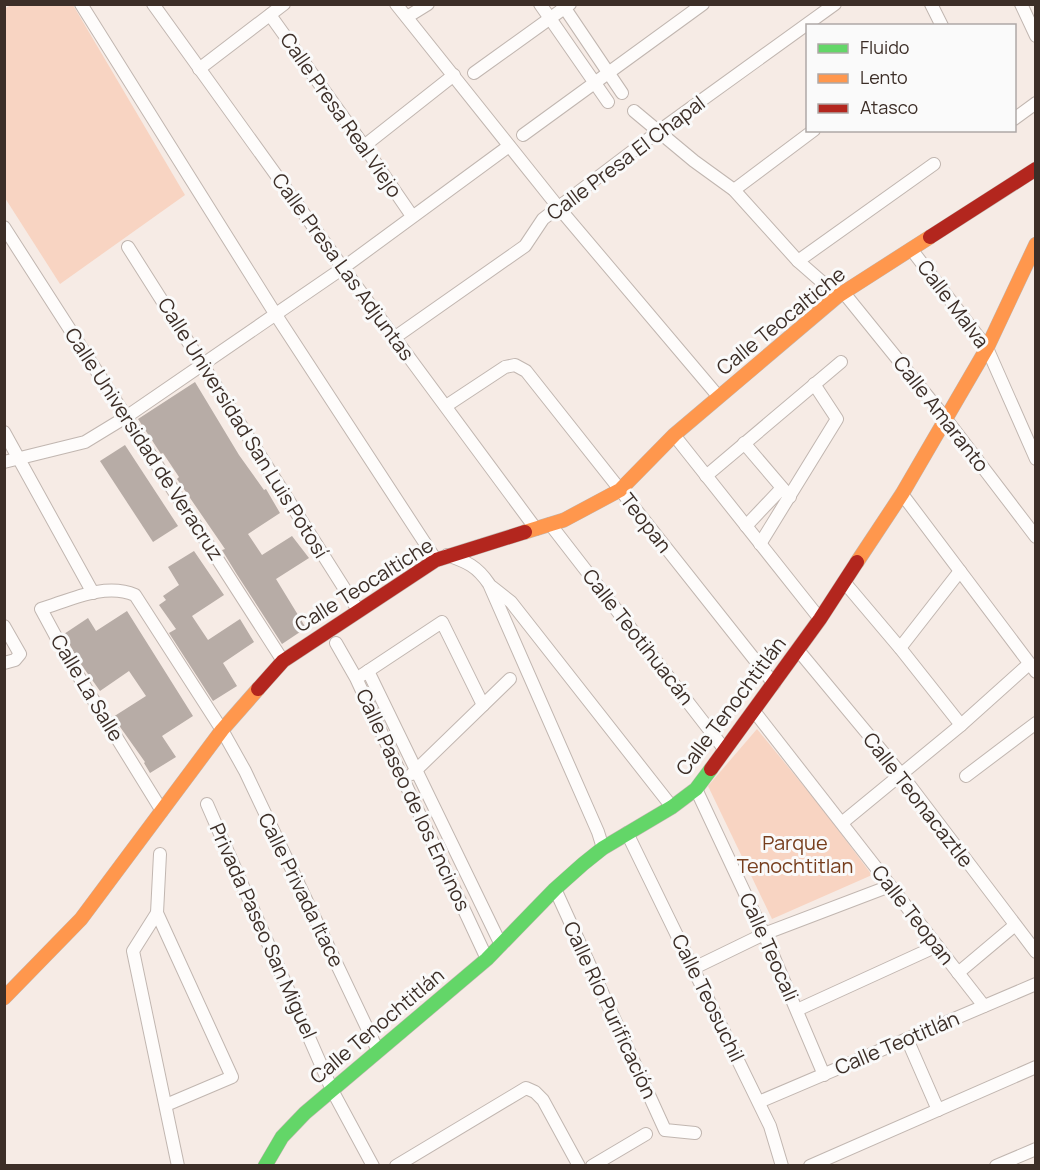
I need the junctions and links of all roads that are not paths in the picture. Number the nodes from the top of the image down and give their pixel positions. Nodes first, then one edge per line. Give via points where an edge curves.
1 (81, 4) edge
2 (153, 4) edge
3 (285, 4) edge
4 (396, 4) edge
5 (428, 4) edge
6 (540, 4) edge
7 (703, 4) edge
8 (835, 4) edge
9 (931, 4) edge
10 (1021, 4) edge
11 (565, 6) edge
12 (270, 15) junction
13 (407, 17) junction
14 (550, 18) junction
15 (807, 24) edge
16 (941, 24) edge
17 (806, 25) edge
18 (1035, 36) edge
19 (199, 69) junction
20 (474, 73) dead end
21 (609, 73) junction
22 (454, 75) junction
23 (595, 83) junction
24 (622, 93) dead end
25 (608, 102) dead end
26 (1035, 103) edge
27 (634, 111) dead end
28 (1016, 117) edge
29 (658, 131) junction
30 (811, 132) edge
31 (523, 135) dead end
32 (364, 146) junction
33 (509, 146) junction
34 (934, 164) dead end
35 (1035, 169) edge
36 (734, 190) junction
37 (559, 208) junction
38 (412, 216) junction
39 (4, 227) edge
40 (128, 247) dead end
41 (911, 249) junction
42 (1034, 253) edge
43 (798, 261) junction
44 (343, 268) junction
45 (841, 294) junction
46 (276, 315) junction
47 (394, 338) junction
48 (987, 348) junction
49 (841, 362) dead end
50 (201, 365) junction
51 (814, 384) junction
52 (718, 396) junction
53 (446, 406) junction
54 (126, 417) junction
55 (946, 419) junction
56 (4, 432) edge
57 (674, 435) junction
58 (744, 443) junction
59 (19, 458) junction
60 (1035, 459) edge
61 (4, 462) edge
62 (706, 476) junction
63 (620, 490) junction
64 (786, 492) junction
65 (902, 494) junction
66 (550, 524) junction
67 (746, 526) junction
68 (536, 529) junction
69 (1035, 537) edge
70 (760, 544) junction
71 (441, 558) junction
72 (960, 571) junction
73 (845, 583) junction
74 (489, 584) junction
75 (93, 593) junction
76 (358, 610) junction
77 (820, 619) junction
78 (4, 626) edge
79 (336, 644) dead end
80 (900, 648) junction
81 (798, 650) junction
82 (283, 661) junction
83 (4, 663) edge
84 (1032, 668) edge
85 (368, 671) junction
86 (356, 678) junction
87 (510, 679) dead end
88 (774, 684) junction
89 (483, 705) junction
90 (754, 711) junction
91 (1035, 723) edge
92 (961, 725) junction
93 (222, 730) junction
94 (725, 750) junction
95 (416, 770) junction
96 (901, 774) junction
97 (966, 776) dead end
98 (405, 783) junction
99 (696, 789) junction
100 (207, 804) dead end
101 (672, 807) junction
102 (162, 811) junction
103 (843, 822) junction
104 (627, 833) junction
105 (603, 848) junction
106 (160, 854) dead end
107 (890, 886) junction
108 (555, 889) junction
109 (485, 911) junction
110 (157, 914) junction
111 (469, 919) junction
112 (1015, 926) junction
113 (764, 934) junction
114 (501, 945) junction
115 (937, 946) junction
116 (1035, 952) edge
117 (487, 959) junction
118 (694, 968) junction
119 (958, 973) junction
120 (1035, 984) edge
121 (4, 998) edge
122 (984, 1006) junction
123 (797, 1010) junction
124 (907, 1039) junction
125 (378, 1051) junction
126 (1035, 1067) edge
127 (824, 1075) junction
128 (332, 1090) junction
129 (759, 1102) junction
130 (166, 1105) junction
131 (938, 1110) junction
132 (695, 1132) dead end
133 (645, 1134) dead end
134 (1035, 1149) edge
135 (178, 1166) edge
136 (265, 1166) edge
137 (373, 1166) edge
138 (396, 1166) edge
139 (579, 1166) edge
140 (592, 1166) edge
141 (782, 1166) edge
142 (810, 1166) edge
143 (996, 1166) edge

1 - 46 street
2 - 19 street, Calle Presa Las Adjuntas
3 - 12 street
4 - 13 street
5 - 13 street
6 - 14 street
7 - 21 street
8 - 15 street, Calle Presa El Chapal
9 - 16 street
10 - 18 street
11 - 14 street
11 - 21 street
12 - 19 street
12 - 32 street, Calle Presa Real Viejo
13 - 22 street
14 - 20 street
14 - 23 street
17 - 29 street, Calle Presa El Chapal
19 - 44 street, Calle Presa Las Adjuntas
21 - 23 street
21 - 24 street
22 - 32 street
22 - 33 street
23 - 25 street
23 - 31 street
26 - 28 street
27 - 29 street, Calle Amaranto
29 - 36 street, Calle Amaranto
29 - 37 street, Calle Presa El Chapal
30 - 36 street
32 - 38 street, Calle Presa Real Viejo
33 - 37 street
33 - 38 street
34 - 43 street
35 - 41 street, Calle Teocaltiche
36 - 43 street, Calle Amaranto
37 - 47 street, Calle Presa El Chapal via 543,219 525,246
37 - 52 street
38 - 44 street
39 - 54 street, Calle Universidad de Veracruz
40 - 50 street, Calle Universidad San Luis Potosí
41 - 45 street, Calle Teocaltiche
41 - 48 street, Calle Malva
42 - 48 street, Calle Tenochtitlán
43 - 45 street, Calle Amaranto
44 - 46 street
44 - 47 street, Calle Presa Las Adjuntas
45 - 52 street, Calle Teocaltiche
45 - 55 street, Calle Amaranto
46 - 50 street
46 - 71 street
47 - 53 street, Calle Presa Las Adjuntas
48 - 55 street, Calle Tenochtitlán
48 - 60 street, Calle Malva
49 - 51 street
50 - 54 street
50 - 76 street, Calle Universidad San Luis Potosí
51 - 58 street
51 - 64 street via 837,419
52 - 57 street, Calle Teocaltiche
53 - 63 street, Teopan via 505,367 515,365 526,371
53 - 68 street, Calle Presa Las Adjuntas
54 - 59 street via 85,442
54 - 82 street, Calle Universidad de Veracruz
55 - 65 street, Calle Tenochtitlán
55 - 69 street, Calle Amaranto
56 - 59 street
57 - 62 street
57 - 63 street, Calle Teocaltiche
58 - 62 street
58 - 64 street
59 - 61 street
59 - 75 street
62 - 67 street
63 - 66 street, Calle Teocaltiche
63 - 88 street, Teopan
64 - 67 street
64 - 70 street
65 - 72 street
65 - 73 street, Calle Tenochtitlán
66 - 68 street, Calle Teocaltiche
66 - 94 street, Calle Teotihuacán
67 - 70 street
68 - 71 street, Calle Teocaltiche
70 - 77 street
71 - 74 street via 465,561 479,570
71 - 76 street, Calle Teocaltiche
72 - 80 street
72 - 84 street
73 - 77 street, Calle Tenochtitlán
73 - 80 street
74 - 101 street via 510,602
74 - 105 street
75 - 93 street, Calle Privada Itace via 124,591 135,595
75 - 102 street, Calle La Salle via 41,609
76 - 82 street, Calle Teocaltiche
77 - 81 street, Calle Tenochtitlán
78 - 83 street via 20,654
79 - 86 street, Calle Paseo de los Encinos
80 - 92 street
81 - 88 street, Calle Tenochtitlán
81 - 96 street, Calle Teonacaztle
82 - 93 street, Calle Teocaltiche
84 - 92 street
85 - 86 street
85 - 89 street via 442,622
85 - 95 street, Calle Paseo de los Encinos
86 - 98 street, Calle Paseo de los Encinos
87 - 89 street
88 - 90 street, Calle Tenochtitlán
89 - 95 street
90 - 94 street, Calle Tenochtitlán
90 - 103 street, Calle Teopan
91 - 97 street
92 - 96 street
93 - 102 street, Calle Teocaltiche
93 - 125 street, Calle Privada Itace
94 - 99 street, Calle Tenochtitlán
95 - 98 street
95 - 109 street, Calle Paseo de los Encinos
96 - 103 street
96 - 112 street, Calle Teonacaztle
98 - 111 street, Calle Paseo de los Encinos
99 - 101 street, Calle Tenochtitlán
99 - 113 street, Calle Teocali
100 - 128 street, Privada Paseo San Miguel
101 - 104 street, Calle Tenochtitlán
102 - 121 street, Calle Teocaltiche via 81,919
103 - 107 street, Calle Teopan
104 - 105 street, Calle Tenochtitlán
104 - 118 street, Calle Teosuchil
105 - 108 street, Calle Tenochtitlán
106 - 110 street
107 - 113 street
107 - 115 street, Calle Teopan
108 - 114 street, Calle Tenochtitlán
108 - 132 street, Calle Río Purificación via 665,1130
109 - 111 street
109 - 114 street, Calle Paseo de los Encinos
110 - 130 street via 133,951
110 - 130 street via 232,1077
111 - 117 street, Calle Paseo de los Encinos
112 - 116 street, Calle Teonacaztle
112 - 119 street
113 - 118 street
113 - 123 street, Calle Teocali
114 - 117 street, Calle Tenochtitlán
115 - 119 street, Calle Teopan
115 - 123 street
117 - 125 street, Calle Tenochtitlán
118 - 129 street, Calle Teosuchil
119 - 122 street, Calle Teopan
120 - 122 street, Calle Teotitlán
122 - 124 street, Calle Teotitlán
123 - 127 street, Calle Teocali
124 - 127 street, Calle Teotitlán
124 - 131 street
125 - 128 street, Calle Tenochtitlán
126 - 131 street
127 - 129 street, Calle Teotitlán
128 - 136 street, Calle Tenochtitlán via 287,1130
128 - 137 street, Privada Paseo San Miguel
129 - 141 street, Calle Teosuchil
130 - 135 street
131 - 142 street
133 - 140 street
134 - 143 street
138 - 139 street via 526,1088 543,1100

